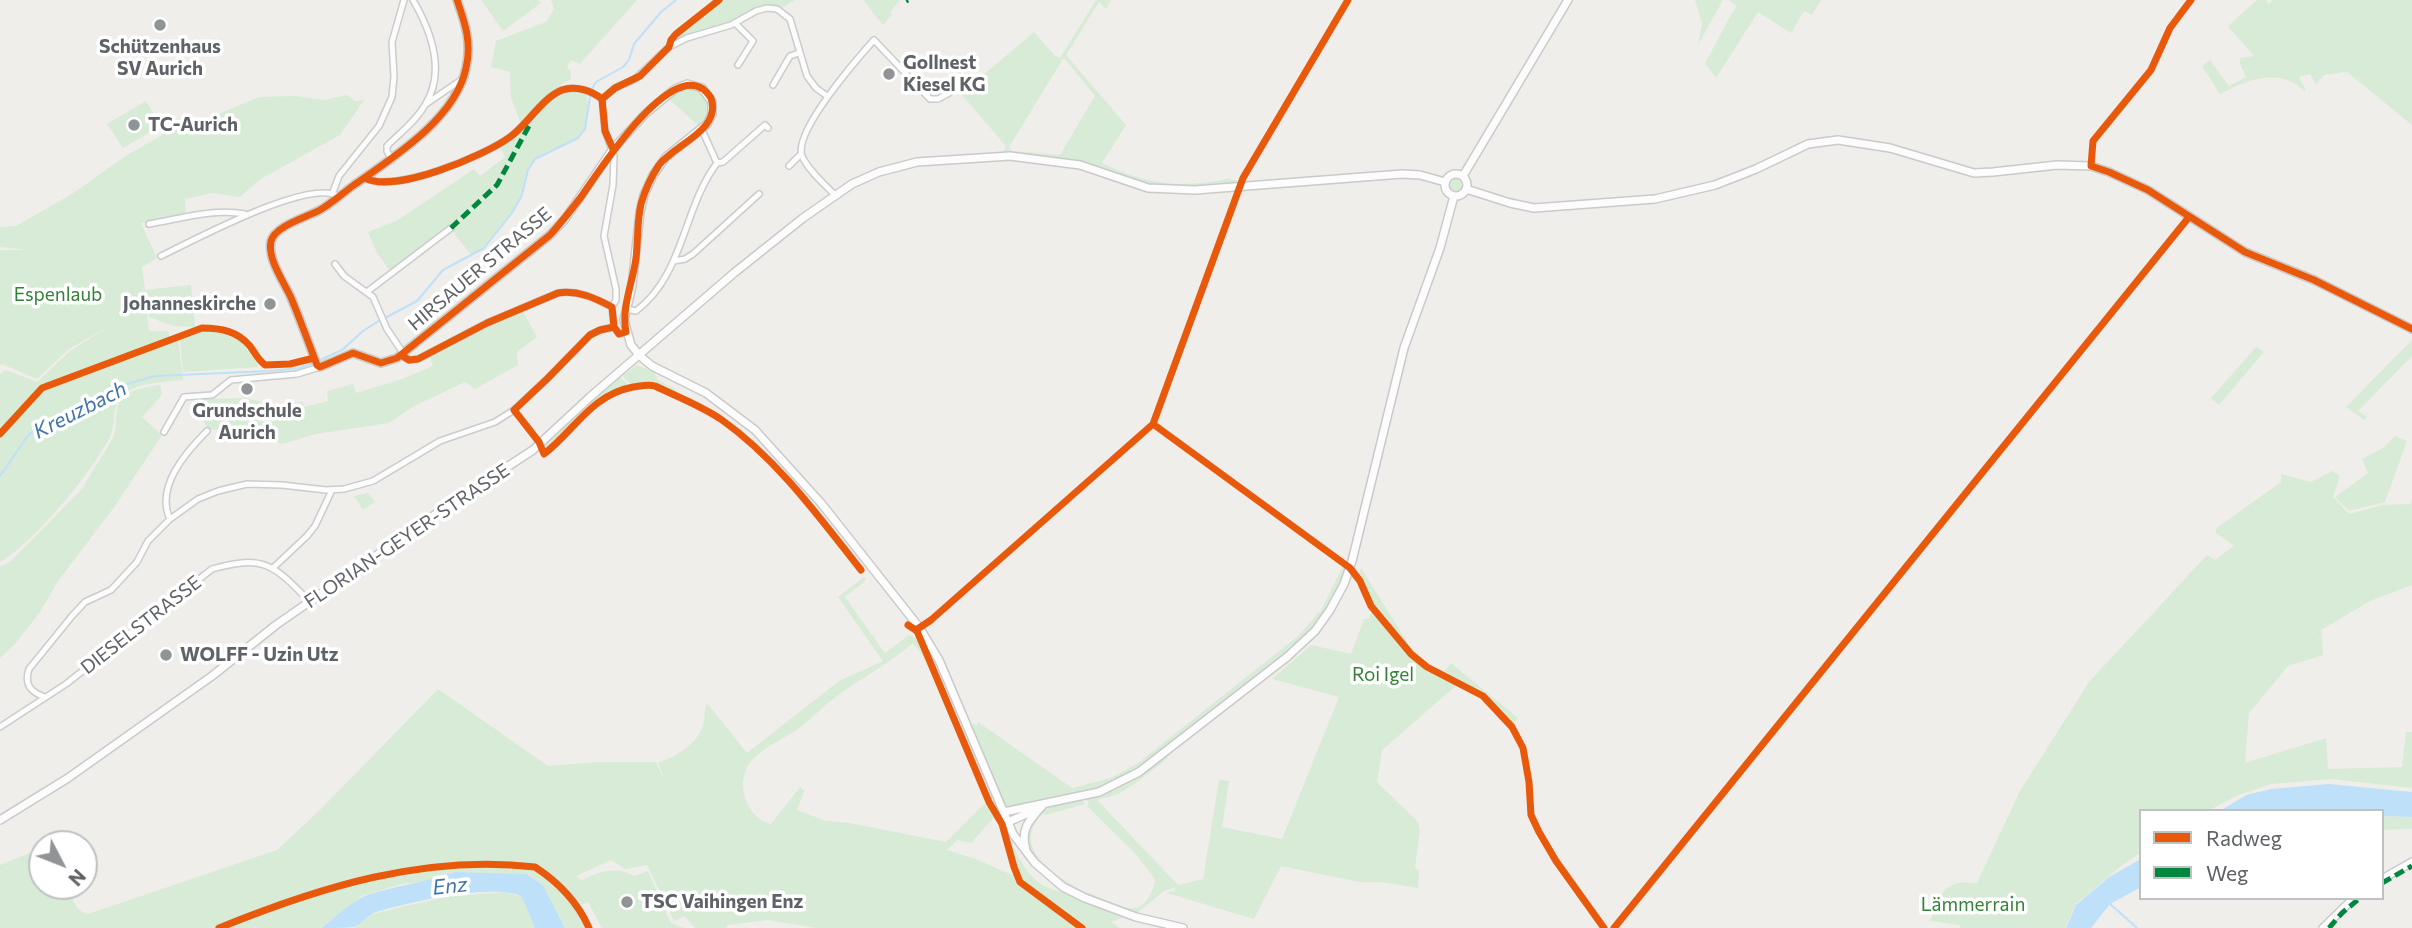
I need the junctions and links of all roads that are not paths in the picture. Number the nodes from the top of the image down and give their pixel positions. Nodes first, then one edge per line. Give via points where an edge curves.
1 (404, 0) edge
2 (413, 0) edge
3 (457, 0) edge
4 (1568, 0) edge
5 (735, 23) junction
6 (799, 52) junction
7 (738, 65) dead end
8 (461, 80) junction
9 (773, 85) dead end
10 (948, 93) dead end
11 (827, 96) junction
12 (600, 98) junction
13 (426, 104) junction
14 (768, 128) dead end
15 (702, 130) junction
16 (612, 149) junction
17 (802, 154) junction
18 (392, 160) junction
19 (717, 163) junction
20 (789, 166) dead end
21 (1463, 176) junction
22 (365, 178) junction
23 (1445, 182) junction
24 (1466, 189) junction
25 (760, 194) dead end
26 (834, 194) junction
27 (336, 195) junction
28 (1454, 196) junction
29 (245, 214) junction
30 (149, 224) dead end
31 (451, 228) dead end
32 (161, 256) dead end
33 (674, 261) junction
34 (335, 264) dead end
35 (368, 291) junction
36 (612, 307) junction
37 (626, 309) junction
38 (614, 327) junction
39 (2412, 329) edge
40 (626, 332) junction
41 (402, 354) junction
42 (639, 356) junction
43 (317, 364) junction
44 (207, 430) dead end
45 (164, 432) dead end
46 (332, 490) junction
47 (170, 519) junction
48 (272, 568) junction
49 (310, 602) junction
50 (45, 697) junction
51 (0, 727) edge
52 (1043, 806) junction
53 (1003, 812) junction
54 (0, 820) edge
55 (1008, 822) junction
56 (1028, 856) junction
57 (2412, 862) edge
58 (2384, 878) edge
59 (2352, 900) edge
60 (1183, 928) edge
61 (2323, 928) edge

1 - 27 street via 392,43 392,97 379,126 339,176
2 - 13 street via 435,59 436,76
3 - 8 main road via 469,43
4 - 21 main road
5 - 6 street via 761,9 777,9 793,23
5 - 7 street via 752,41
5 - 12 street via 669,47 635,79
6 - 9 street via 790,56
6 - 11 street via 807,76
8 - 13 street
8 - 18 main road via 440,115
10 - 11 street via 930,99 874,40
11 - 17 street via 805,137
12 - 16 street
12 - 22 street via 576,88 562,90 509,138 444,169 389,183
13 - 18 street via 387,146
14 - 19 street via 765,125
15 - 16 main road, HIRSAUER STRASSE via 711,118 712,102 702,88 687,85 668,93
15 - 19 street
15 - 37 main road via 666,157 646,189
16 - 36 street via 613,185 604,236 616,289
16 - 41 main road, HIRSAUER STRASSE via 550,235
17 - 20 street
17 - 26 street
18 - 22 main road
19 - 33 street via 707,176
21 - 23 main road via 1451,175
21 - 24 main road
22 - 27 main road
23 - 26 main road, FLORIAN-GEYER-STRASSE via 1402,174 1162,190 1080,165 1023,156 985,156 905,164
23 - 28 main road via 1446,191
24 - 28 main road
24 - 39 main road via 1534,208 1655,199 1715,185 1808,144 1838,140 1890,148 1974,173 2057,164 2088,166 2148,190 2245,252
25 - 33 street via 694,254
26 - 42 main road, FLORIAN-GEYER-STRASSE
27 - 29 street via 298,198
27 - 43 main road via 317,211 279,229 271,249
28 - 52 main road via 1404,348 1352,561 1330,610 1295,650 1139,772 1099,792
29 - 30 street via 213,213
29 - 32 street
31 - 35 street
33 - 37 street via 648,302 636,311
34 - 35 street
35 - 41 street
36 - 38 street
36 - 41 street via 585,295 558,293 418,359 408,360
37 - 40 main road
38 - 40 street via 619,334
38 - 46 street via 590,335 514,410 495,422 440,441 373,481
40 - 42 main road
41 - 43 main road, HIRSAUER STRASSE via 381,363 353,353
42 - 49 main road, FLORIAN-GEYER-STRASSE via 533,450
42 - 53 main road via 706,393 755,430 821,503 919,627 939,660
43 - 45 street via 297,374 232,380 212,395 184,397
44 - 47 street via 171,480 165,502
46 - 47 street via 247,484 198,499
46 - 48 street via 315,526
47 - 50 street via 148,541 130,571 106,593 85,602 29,669 26,680 30,689
48 - 49 street, DIESELSTRASSE
48 - 50 street, DIESELSTRASSE via 242,561 212,569
49 - 54 main road, FLORIAN-GEYER-STRASSE via 169,707
50 - 51 street, DIESELSTRASSE
52 - 53 main road
52 - 55 main road
52 - 56 main road via 1025,829
53 - 55 main road
55 - 56 main road
56 - 60 main road via 1063,887 1085,898
57 - 58 main road
59 - 61 main road

